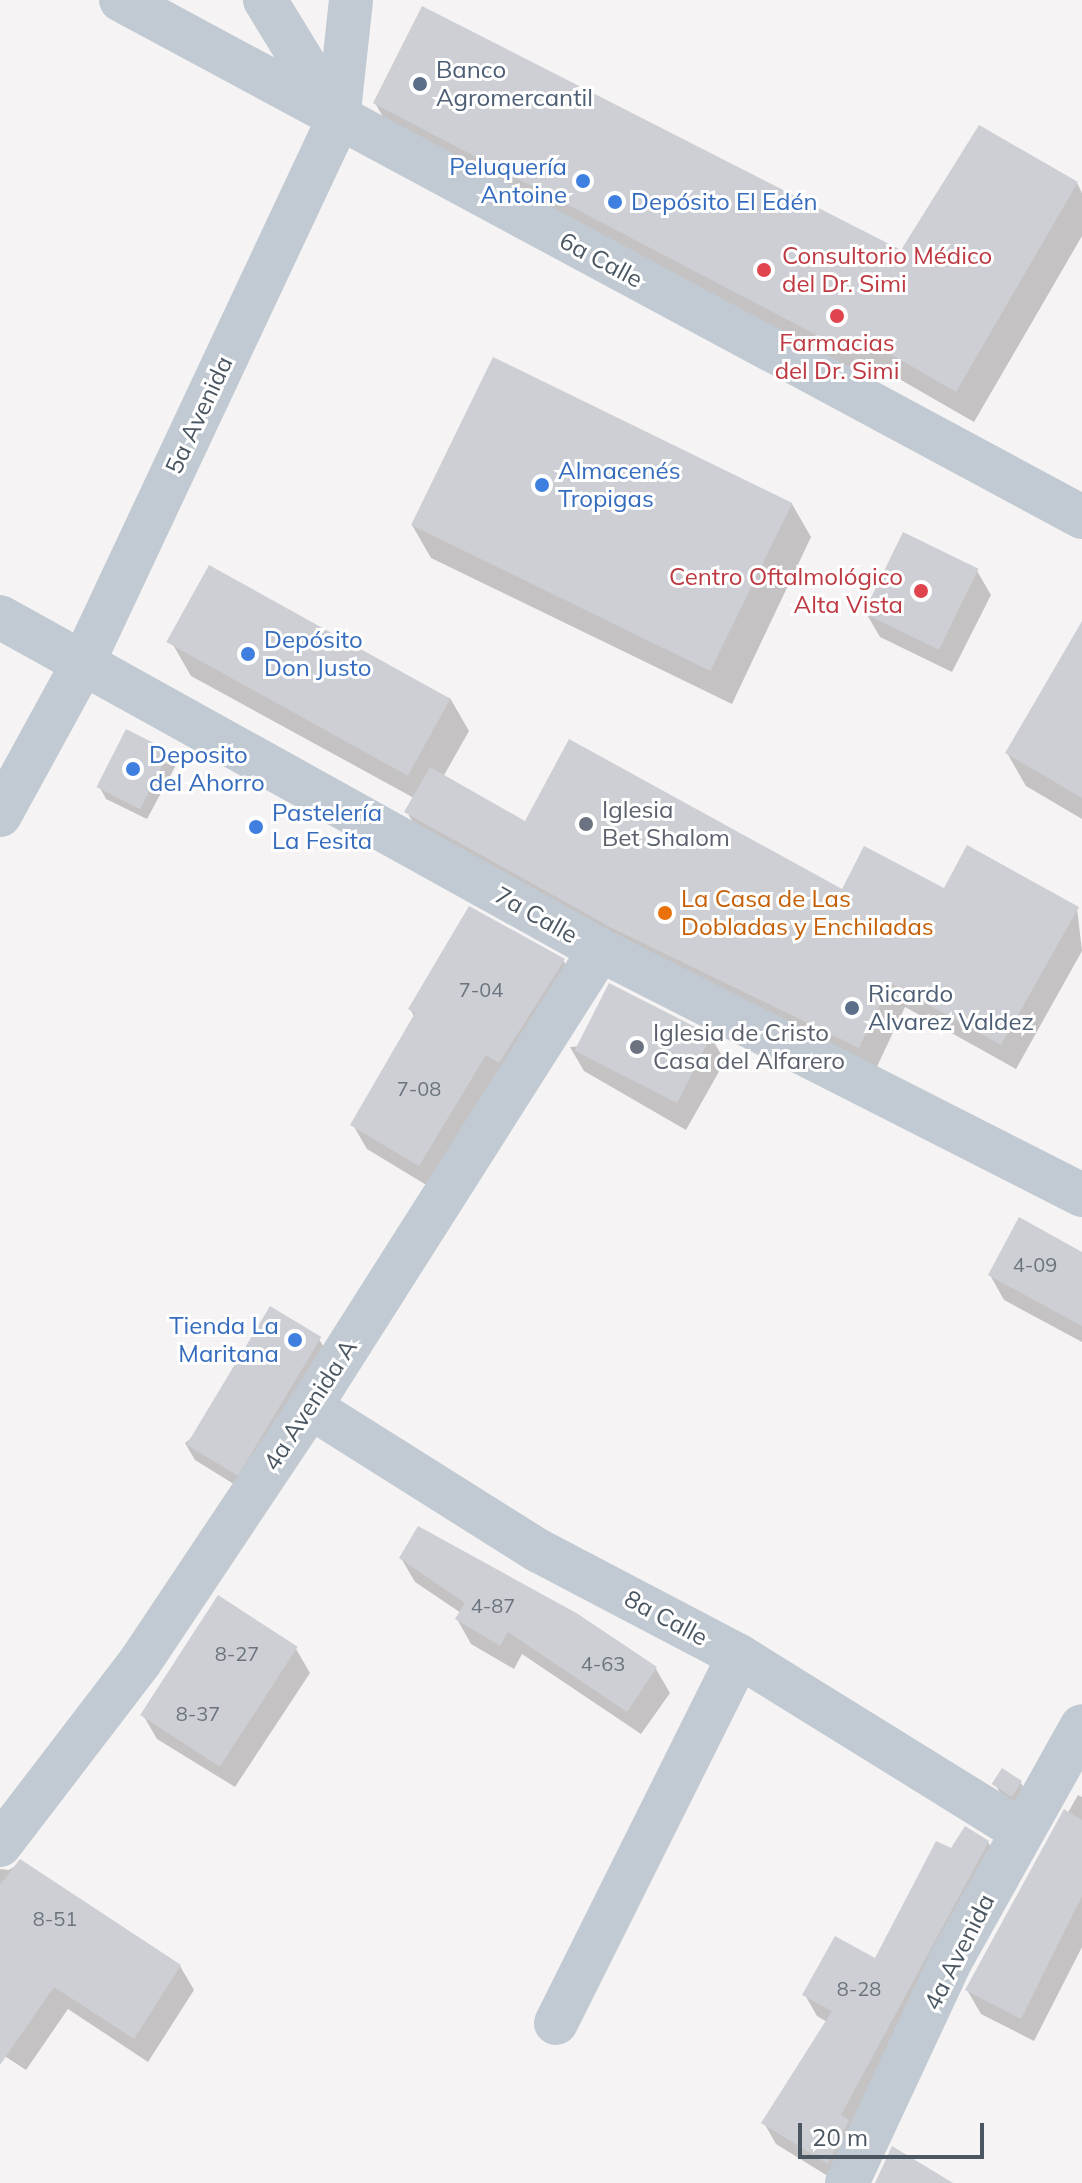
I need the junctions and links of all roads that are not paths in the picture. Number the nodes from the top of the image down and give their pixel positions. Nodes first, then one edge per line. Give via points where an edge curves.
1 (121, 0) edge
2 (265, 0) edge
3 (351, 0) edge
4 (338, 120) junction
5 (1082, 517) edge
6 (0, 617) edge
7 (82, 665) junction
8 (0, 815) edge
9 (600, 950) junction
10 (1082, 1195) edge
11 (310, 1407) junction
12 (739, 1656) junction
13 (1082, 1726) edge
14 (1021, 1831) junction
15 (0, 1845) edge
16 (556, 2023) dead end
17 (847, 2183) edge

1 - 4 street, 6a Calle
2 - 4 street
3 - 4 street, 5a Avenida
4 - 5 street, 6a Calle
4 - 7 street, 5a Avenida
6 - 7 street, 7a Calle
7 - 8 street, 5a Avenida
7 - 9 street, 7a Calle
9 - 10 street, 7a Calle
9 - 11 street, 4a Avenida A
11 - 12 street, 8a Calle via 539,1551
11 - 15 street, 4a Avenida A via 140,1662
12 - 14 street, 8a Calle
12 - 16 street
13 - 14 street, 4a Avenida
14 - 17 street, 4a Avenida via 950,1962

